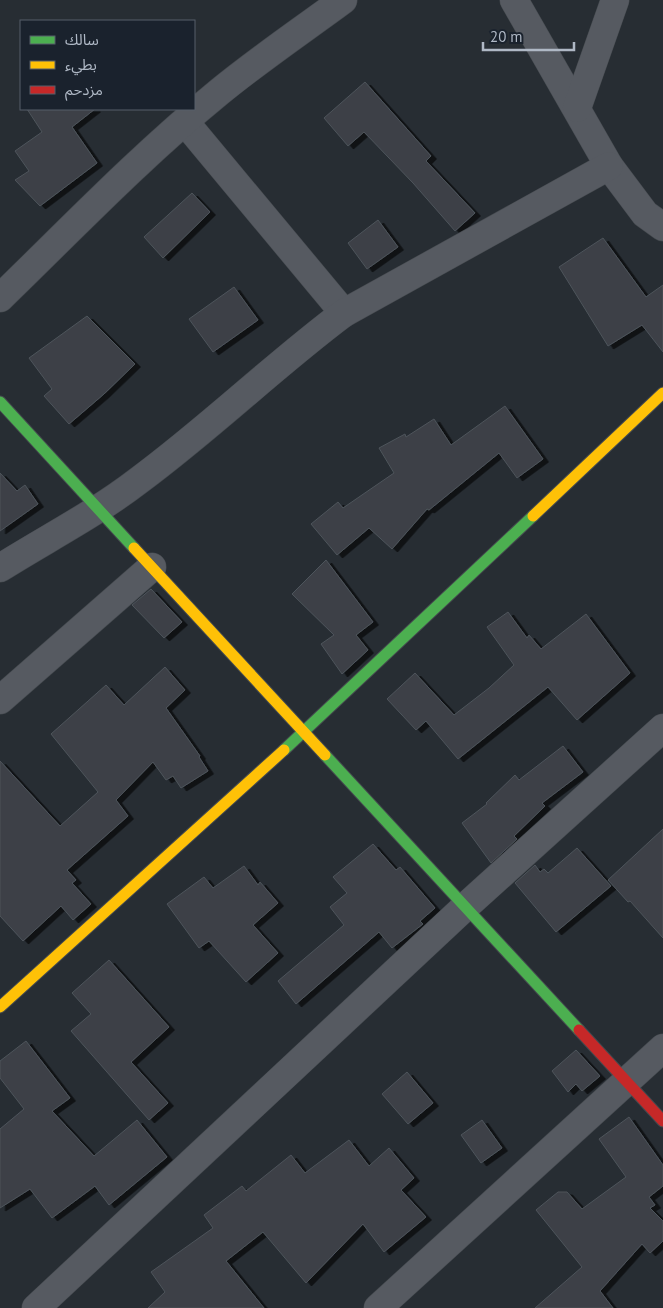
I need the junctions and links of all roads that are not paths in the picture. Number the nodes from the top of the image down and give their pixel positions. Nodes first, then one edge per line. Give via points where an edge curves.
1 (343, 0) edge
2 (514, 0) edge
3 (615, 0) edge
4 (577, 108) junction
5 (185, 122) junction
6 (609, 166) junction
7 (663, 227) edge
8 (0, 298) edge
9 (344, 313) junction
10 (663, 393) edge
11 (0, 402) edge
12 (99, 509) junction
13 (152, 567) junction
14 (0, 568) edge
15 (0, 700) edge
16 (663, 728) edge
17 (304, 732) junction
18 (466, 907) junction
19 (0, 1007) edge
20 (663, 1048) edge
21 (626, 1081) junction
22 (663, 1121) edge
23 (36, 1308) edge
24 (378, 1308) edge

1 - 5 street via 219,92
2 - 4 street
3 - 4 street
4 - 6 street
5 - 8 street
5 - 9 street
6 - 7 street via 646,214
6 - 9 street
9 - 12 street via 170,457
10 - 17 street
11 - 12 street
12 - 13 street
12 - 14 street
13 - 15 street
13 - 17 street
16 - 18 street
17 - 18 street
17 - 19 street
18 - 21 street
18 - 23 street
20 - 21 street
21 - 22 street
21 - 24 street

